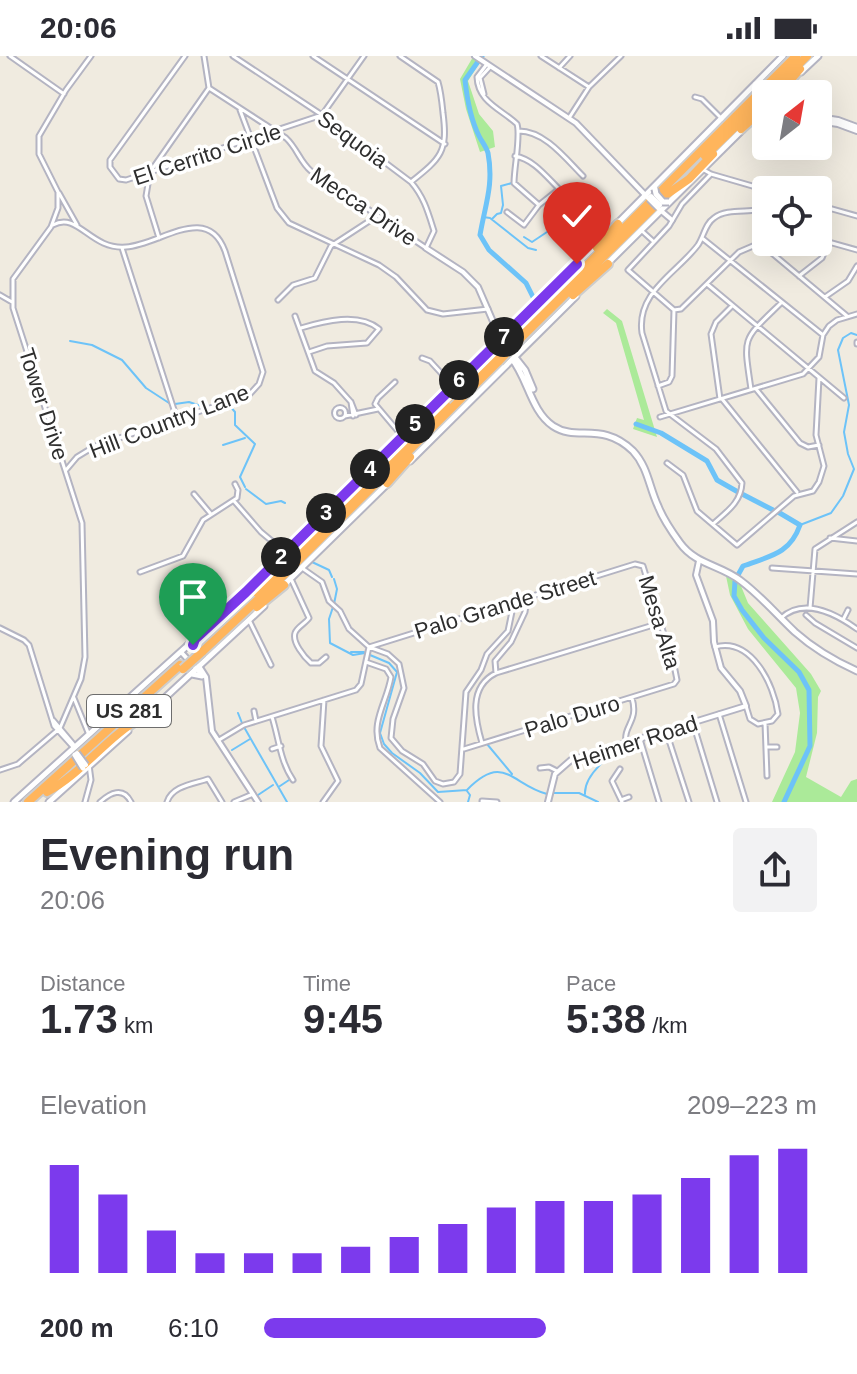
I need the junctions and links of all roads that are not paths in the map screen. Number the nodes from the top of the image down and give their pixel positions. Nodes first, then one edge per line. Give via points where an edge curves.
1 (10, 56) edge
2 (91, 56) edge
3 (185, 56) edge
4 (204, 56) edge
5 (233, 56) edge
6 (313, 56) edge
7 (364, 56) edge
8 (400, 56) edge
9 (541, 56) edge
10 (570, 56) edge
11 (621, 56) edge
12 (786, 56) edge
13 (807, 56) edge
14 (476, 57) edge
15 (488, 64) junction
16 (559, 68) junction
17 (349, 80) junction
18 (787, 80) edge
19 (787, 80) edge
20 (589, 87) junction
21 (209, 88) junction
22 (64, 94) junction
23 (695, 97) dead end
24 (239, 108) junction
25 (752, 114) edge
26 (322, 115) junction
27 (569, 118) junction
28 (722, 119) junction
29 (752, 119) edge
30 (752, 120) edge
31 (832, 122) edge
32 (857, 129) edge
33 (519, 131) junction
34 (276, 132) junction
35 (249, 140) junction
36 (719, 143) junction
37 (445, 144) junction
38 (515, 156) junction
39 (704, 170) junction
40 (150, 172) junction
41 (711, 174) junction
42 (583, 176) dead end
43 (411, 182) junction
44 (657, 186) junction
45 (752, 186) edge
46 (58, 192) junction
47 (649, 196) junction
48 (549, 197) junction
49 (669, 199) junction
50 (539, 205) junction
51 (661, 208) junction
52 (832, 209) edge
53 (642, 211) junction
54 (752, 211) edge
55 (507, 212) dead end
56 (377, 216) junction
57 (857, 216) edge
58 (670, 218) junction
59 (618, 224) junction
60 (51, 227) junction
61 (80, 228) junction
62 (641, 231) junction
63 (592, 235) junction
64 (604, 237) junction
65 (159, 238) junction
66 (702, 238) junction
67 (654, 242) junction
68 (832, 243) edge
69 (335, 244) junction
70 (122, 247) junction
71 (594, 247) junction
72 (752, 247) edge
73 (426, 248) junction
74 (857, 250) edge
75 (777, 256) edge
76 (823, 256) edge
77 (730, 261) junction
78 (608, 264) joint
79 (857, 266) edge
80 (799, 276) junction
81 (851, 277) junction
82 (857, 282) edge
83 (707, 284) junction
84 (652, 292) junction
85 (0, 295) edge
86 (825, 297) junction
87 (278, 300) dead end
88 (12, 302) junction
89 (781, 303) junction
90 (732, 306) junction
91 (488, 309) junction
92 (674, 310) junction
93 (857, 314) edge
94 (295, 316) dead end
95 (847, 316) junction
96 (493, 325) junction
97 (757, 327) junction
98 (301, 328) junction
99 (496, 333) junction
100 (823, 335) junction
101 (515, 338) junction
102 (500, 342) junction
103 (309, 352) junction
104 (422, 358) dead end
105 (513, 358) junction
106 (497, 361) junction
107 (519, 365) junction
108 (808, 369) junction
109 (474, 377) junction
110 (819, 378) junction
111 (395, 382) dead end
112 (453, 386) junction
113 (658, 386) junction
114 (754, 390) junction
115 (469, 391) junction
116 (844, 398) dead end
117 (721, 399) junction
118 (378, 409) junction
119 (669, 414) junction
120 (355, 415) junction
121 (345, 416) dead end
122 (660, 417) dead end
123 (177, 419) junction
124 (405, 435) junction
125 (819, 445) junction
126 (667, 463) dead end
127 (66, 470) junction
128 (387, 483) junction
129 (235, 484) dead end
130 (798, 493) junction
131 (194, 494) dead end
132 (234, 501) junction
133 (327, 512) junction
134 (211, 514) junction
135 (857, 522) edge
136 (713, 524) junction
137 (830, 538) junction
138 (857, 541) edge
139 (286, 553) junction
140 (699, 561) junction
141 (642, 565) joint
142 (302, 568) junction
143 (772, 568) dead end
144 (813, 571) junction
145 (140, 572) dead end
146 (857, 574) edge
147 (287, 582) junction
148 (527, 598) junction
149 (514, 602) junction
150 (246, 604) junction
151 (810, 608) junction
152 (848, 610) dead end
153 (806, 615) dead end
154 (781, 618) junction
155 (249, 620) junction
156 (843, 620) junction
157 (660, 623) junction
158 (0, 628) edge
159 (857, 629) edge
160 (195, 639) junction
161 (369, 647) junction
162 (715, 647) junction
163 (857, 648) edge
164 (183, 651) junction
165 (204, 654) junction
166 (326, 657) dead end
167 (366, 662) junction
168 (271, 665) dead end
169 (183, 669) junction
170 (857, 671) edge
171 (201, 673) junction
172 (496, 673) junction
173 (477, 676) junction
174 (485, 679) junction
175 (677, 680) joint
176 (74, 698) junction
177 (632, 698) junction
178 (324, 700) junction
179 (746, 706) junction
180 (254, 711) dead end
181 (719, 714) junction
182 (778, 715) junction
183 (143, 717) junction
184 (272, 717) junction
185 (783, 717) dead end
186 (256, 721) junction
187 (55, 722) junction
188 (63, 722) junction
189 (693, 723) junction
190 (765, 723) junction
191 (59, 729) junction
192 (666, 731) junction
193 (89, 735) junction
194 (640, 739) junction
195 (218, 741) junction
196 (626, 743) junction
197 (482, 744) junction
198 (281, 746) junction
199 (777, 747) dead end
200 (73, 749) junction
201 (272, 749) dead end
202 (464, 749) junction
203 (765, 749) junction
204 (85, 768) junction
205 (540, 768) dead end
206 (620, 769) dead end
207 (0, 770) edge
208 (557, 771) junction
209 (89, 776) joint
210 (767, 776) dead end
211 (293, 780) dead end
212 (90, 784) junction
213 (47, 792) junction
214 (253, 794) junction
215 (629, 797) dead end
216 (440, 800) edge
217 (482, 801) edge
218 (622, 801) edge
219 (17, 802) edge
220 (28, 802) edge
221 (35, 802) edge
222 (49, 802) edge
223 (85, 802) edge
224 (100, 802) edge
225 (131, 802) edge
226 (167, 802) edge
227 (222, 802) edge
228 (234, 802) edge
229 (258, 802) edge
230 (323, 802) edge
231 (497, 802) edge
232 (548, 802) edge
233 (659, 802) edge
234 (689, 802) edge
235 (717, 802) edge
236 (746, 802) edge

1 - 22 street
2 - 22 street
3 - 40 street, El Cerrito Circle via 109,163 122,180
4 - 21 street
5 - 26 street, Sequoia
6 - 17 street
7 - 17 street
8 - 37 street via 438,82
9 - 16 street
10 - 16 street
11 - 20 street
12 - 28 main road
12 - 53 highway
13 - 18 highway
13 - 19 highway, US 281
13 - 36 highway
13 - 53 highway, US 281
14 - 15 street
15 - 27 street
15 - 33 street via 480,78 484,94
16 - 20 street
17 - 26 street
17 - 37 street
20 - 27 street
21 - 24 street, Mecca Drive
21 - 40 street
22 - 46 street via 38,141
23 - 28 street
24 - 34 street, Mecca Drive
24 - 35 street
25 - 36 highway, US 281
26 - 34 street, El Cerrito Circle
26 - 43 street, Sequoia
27 - 47 street
28 - 44 main road
29 - 49 highway
30 - 39 main road
31 - 32 street
33 - 38 street
33 - 42 street via 546,142
34 - 35 street, El Cerrito Circle
34 - 56 street, Mecca Drive via 290,142 306,167
35 - 40 street, El Cerrito Circle
35 - 69 street via 277,208 289,223
36 - 49 highway, US 281
37 - 43 street via 434,163
38 - 48 street via 526,159 559,189
38 - 50 street via 514,183
39 - 41 street
39 - 49 main road
40 - 65 street via 146,196
41 - 45 street
41 - 58 street
43 - 73 street, Sequoia via 434,231
44 - 47 main road
44 - 49 main road, bridge via 663,202
46 - 60 street
46 - 61 street
47 - 51 street, bridge
47 - 59 main road
48 - 50 street
48 - 63 street
49 - 51 main road
49 - 101 highway, US 281
50 - 55 street via 524,225
51 - 58 street
51 - 62 main road
52 - 57 street
53 - 101 highway, US 281
54 - 66 street via 716,216
56 - 69 street
56 - 73 street, Mecca Drive
58 - 67 street
59 - 64 main road
59 - 101 highway
60 - 61 street via 66,221
60 - 88 street via 15,275
61 - 70 street via 100,243
62 - 67 street
62 - 78 main road
63 - 64 street
63 - 71 street
64 - 71 main road
65 - 70 street, Hill Country Lane
65 - 123 street, Hill Country Lane via 197,227 220,238 263,367 261,381 249,395
66 - 77 street
66 - 84 street
67 - 84 street via 628,270
68 - 74 street
69 - 87 street via 315,278 293,285
69 - 91 street via 390,273 427,310 443,314
70 - 123 street
71 - 101 main road
72 - 77 street
73 - 91 street, Mecca Drive via 473,282
75 - 80 street
76 - 80 street
77 - 83 street
77 - 89 street
78 - 101 highway
79 - 81 street
80 - 86 street
81 - 82 street
81 - 86 street
83 - 90 street
83 - 92 street
84 - 92 street
84 - 113 street via 642,329
85 - 88 street
86 - 95 street
88 - 127 street, Tower Drive
89 - 97 street
89 - 100 street
90 - 97 street
90 - 117 street via 711,334
91 - 96 street, Mecca Drive
92 - 113 street via 672,376
93 - 95 street
94 - 98 street
95 - 100 street
96 - 99 street, Mecca Drive
96 - 102 street, Mecca Drive
97 - 108 street
97 - 114 street via 746,344
98 - 103 street
98 - 103 street via 360,319 379,329 364,344
99 - 101 main road
99 - 102 street, Mecca Drive
100 - 108 street via 820,355
101 - 102 main road
101 - 105 main road
101 - 106 highway, US 281, bridge
101 - 107 main road
102 - 105 main road, Mecca Drive
102 - 106 main road
103 - 120 street via 315,371 331,380 351,402
104 - 112 street
105 - 106 main road
105 - 107 main road, Mecca Drive
106 - 107 main road
106 - 109 highway, US 281
106 - 112 main road
106 - 115 highway, US 281
106 - 128 main road
107 - 140 main road via 546,420 569,432 604,434 632,450 646,469 664,517 685,550
108 - 110 street
108 - 114 street
109 - 124 highway
109 - 150 highway, US 281
110 - 116 street
110 - 125 street
111 - 118 street via 376,400
112 - 124 main road
113 - 119 street
114 - 117 street
114 - 125 street via 800,443
115 - 128 highway
115 - 165 highway, US 281
117 - 119 street
117 - 130 street
118 - 120 street
118 - 124 street
119 - 122 street
119 - 136 street via 716,449 742,483 736,504
120 - 121 street
123 - 127 street, Hill Country Lane via 90,448
124 - 133 main road
125 - 130 street via 824,462 819,482 813,491
126 - 136 street via 682,474 694,506
127 - 176 street, Tower Drive via 84,535 85,657
128 - 142 main road
129 - 132 street
130 - 136 street via 737,545
131 - 134 street
132 - 134 street
132 - 139 street
133 - 139 main road
133 - 150 highway
134 - 145 street via 183,556
135 - 137 street
137 - 138 street
137 - 144 street via 815,548
139 - 160 main road
140 - 154 main road via 738,579
140 - 162 street via 696,575
141 - 148 street, Palo Grande Street
141 - 157 street, Mesa Alta
142 - 147 main road
142 - 161 street via 320,580 347,627
143 - 144 street
144 - 146 street
144 - 151 street
147 - 155 main road
147 - 165 highway
147 - 166 street via 309,619 296,631 303,655 311,663
148 - 149 street, Palo Grande Street
148 - 172 street via 512,639 495,659
149 - 161 street, Palo Grande Street
149 - 173 street via 508,631 487,654
150 - 165 highway, US 281
151 - 154 street
151 - 156 street
152 - 156 street
153 - 163 street
154 - 170 main road via 812,645
155 - 165 main road
155 - 168 street
156 - 159 street
157 - 172 street
157 - 175 street, Mesa Alta
158 - 187 street via 29,645
160 - 164 main road
160 - 165 main road via 193,649 202,658
161 - 167 street
161 - 202 street via 391,656 403,673 404,694 391,729 393,742 423,764 431,777 450,784 460,774
162 - 179 street via 727,681 740,691
162 - 182 street via 731,644 742,649 775,692
164 - 169 main road
164 - 171 street
165 - 169 highway, US 281, bridge
165 - 171 main road
167 - 178 street via 356,690
167 - 216 street via 386,669 391,677 376,735 382,751
169 - 171 main road
169 - 183 main road
169 - 193 main road
169 - 200 highway, US 281
169 - 213 highway, US 281
171 - 195 street
172 - 174 street
173 - 174 street
173 - 202 street via 466,692
174 - 197 street via 474,719
175 - 177 street, Palo Duro
176 - 188 street, Tower Drive
176 - 193 street
177 - 196 street via 635,713
177 - 197 street, Palo Duro
178 - 184 street
178 - 230 street via 321,746 338,781
179 - 181 street, Heimer Road
179 - 190 street via 752,722
180 - 186 street
181 - 189 street, Heimer Road
181 - 236 street
182 - 185 street
182 - 190 street
183 - 204 main road
183 - 213 highway
184 - 186 street
184 - 198 street
186 - 195 street
187 - 188 street
187 - 191 street
188 - 191 street, Tower Drive
189 - 192 street, Heimer Road
189 - 235 street
190 - 203 street
191 - 200 street
191 - 207 street via 24,760
192 - 194 street, Heimer Road
192 - 234 street
193 - 200 main road
194 - 196 street, Heimer Road
194 - 233 street
195 - 214 street
196 - 208 street, Heimer Road via 571,760
197 - 202 street, Palo Duro
198 - 201 street
198 - 211 street
199 - 203 street
200 - 204 main road, bridge
200 - 219 highway via 65,764
200 - 220 highway, US 281
203 - 210 street
204 - 209 main road
204 - 212 street
204 - 222 main road
205 - 208 street
206 - 218 street via 612,781
208 - 232 street, Heimer Road
209 - 212 street
212 - 223 street
213 - 221 highway, US 281
214 - 228 street
214 - 229 street
215 - 218 street
217 - 231 street
224 - 225 street via 114,792
226 - 227 street via 172,792 208,779

